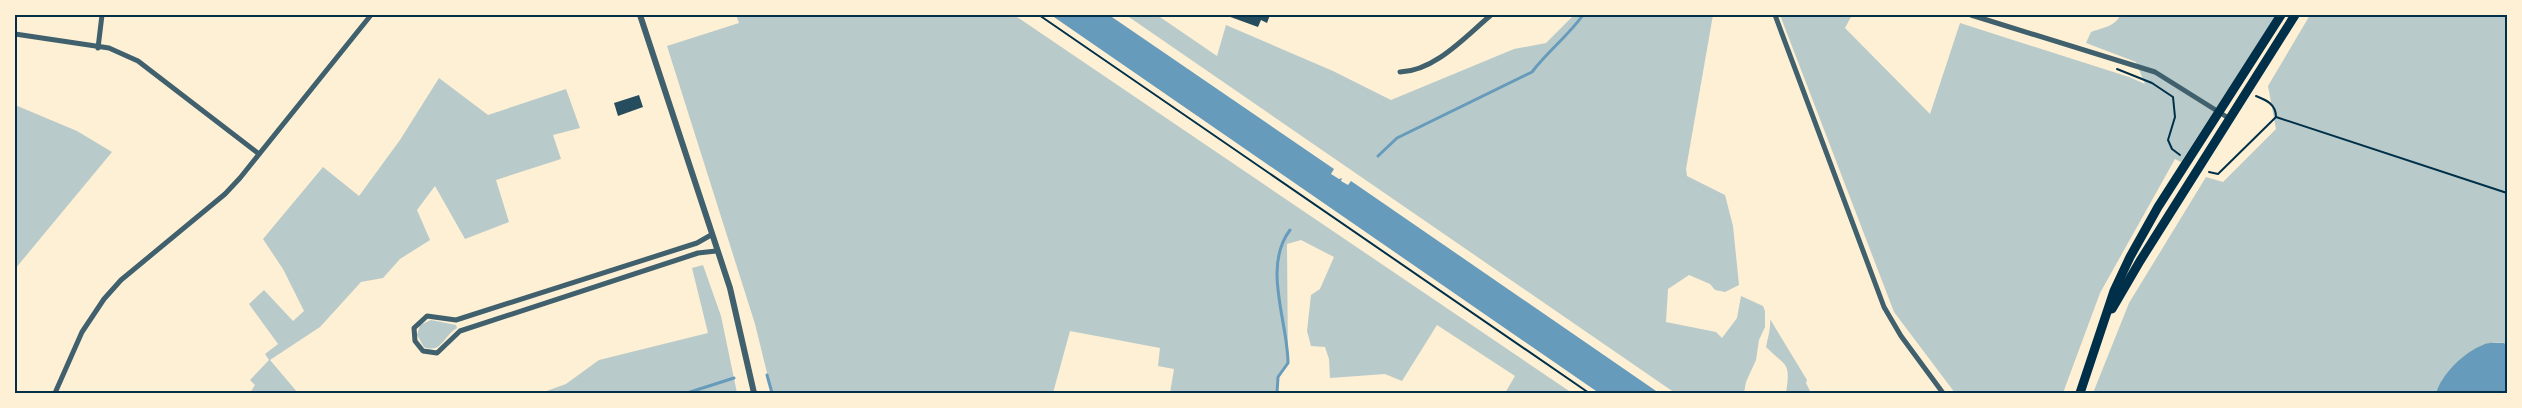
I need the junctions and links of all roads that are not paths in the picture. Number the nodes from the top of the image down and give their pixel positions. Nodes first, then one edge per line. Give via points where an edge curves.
1 (102, 15) edge
2 (371, 15) edge
3 (640, 15) edge
4 (1491, 15) edge
5 (1775, 15) edge
6 (1971, 15) edge
7 (2281, 15) edge
8 (2295, 15) edge
9 (15, 34) edge
10 (98, 48) junction
11 (1400, 72) dead end
12 (2219, 112) junction
13 (2230, 119) junction
14 (259, 154) junction
15 (711, 235) junction
16 (716, 251) junction
17 (2103, 325) junction
18 (55, 393) edge
19 (754, 393) edge
20 (1943, 393) edge
21 (2080, 393) edge

1 - 10 street
2 - 14 street
3 - 15 street
4 - 11 street via 1439,57 1418,69
5 - 20 street via 1884,307
6 - 12 street via 2155,72
7 - 12 main road
8 - 13 main road
9 - 10 street
10 - 14 street via 108,48 138,61
12 - 13 street
12 - 17 main road via 2130,257
13 - 17 main road
14 - 18 street via 225,194 122,280 104,299 82,332
15 - 16 street
15 - 16 street via 697,243 456,320 427,316 414,328 415,342 423,351 437,352 467,328 700,252
16 - 19 street via 730,288
17 - 21 main road

